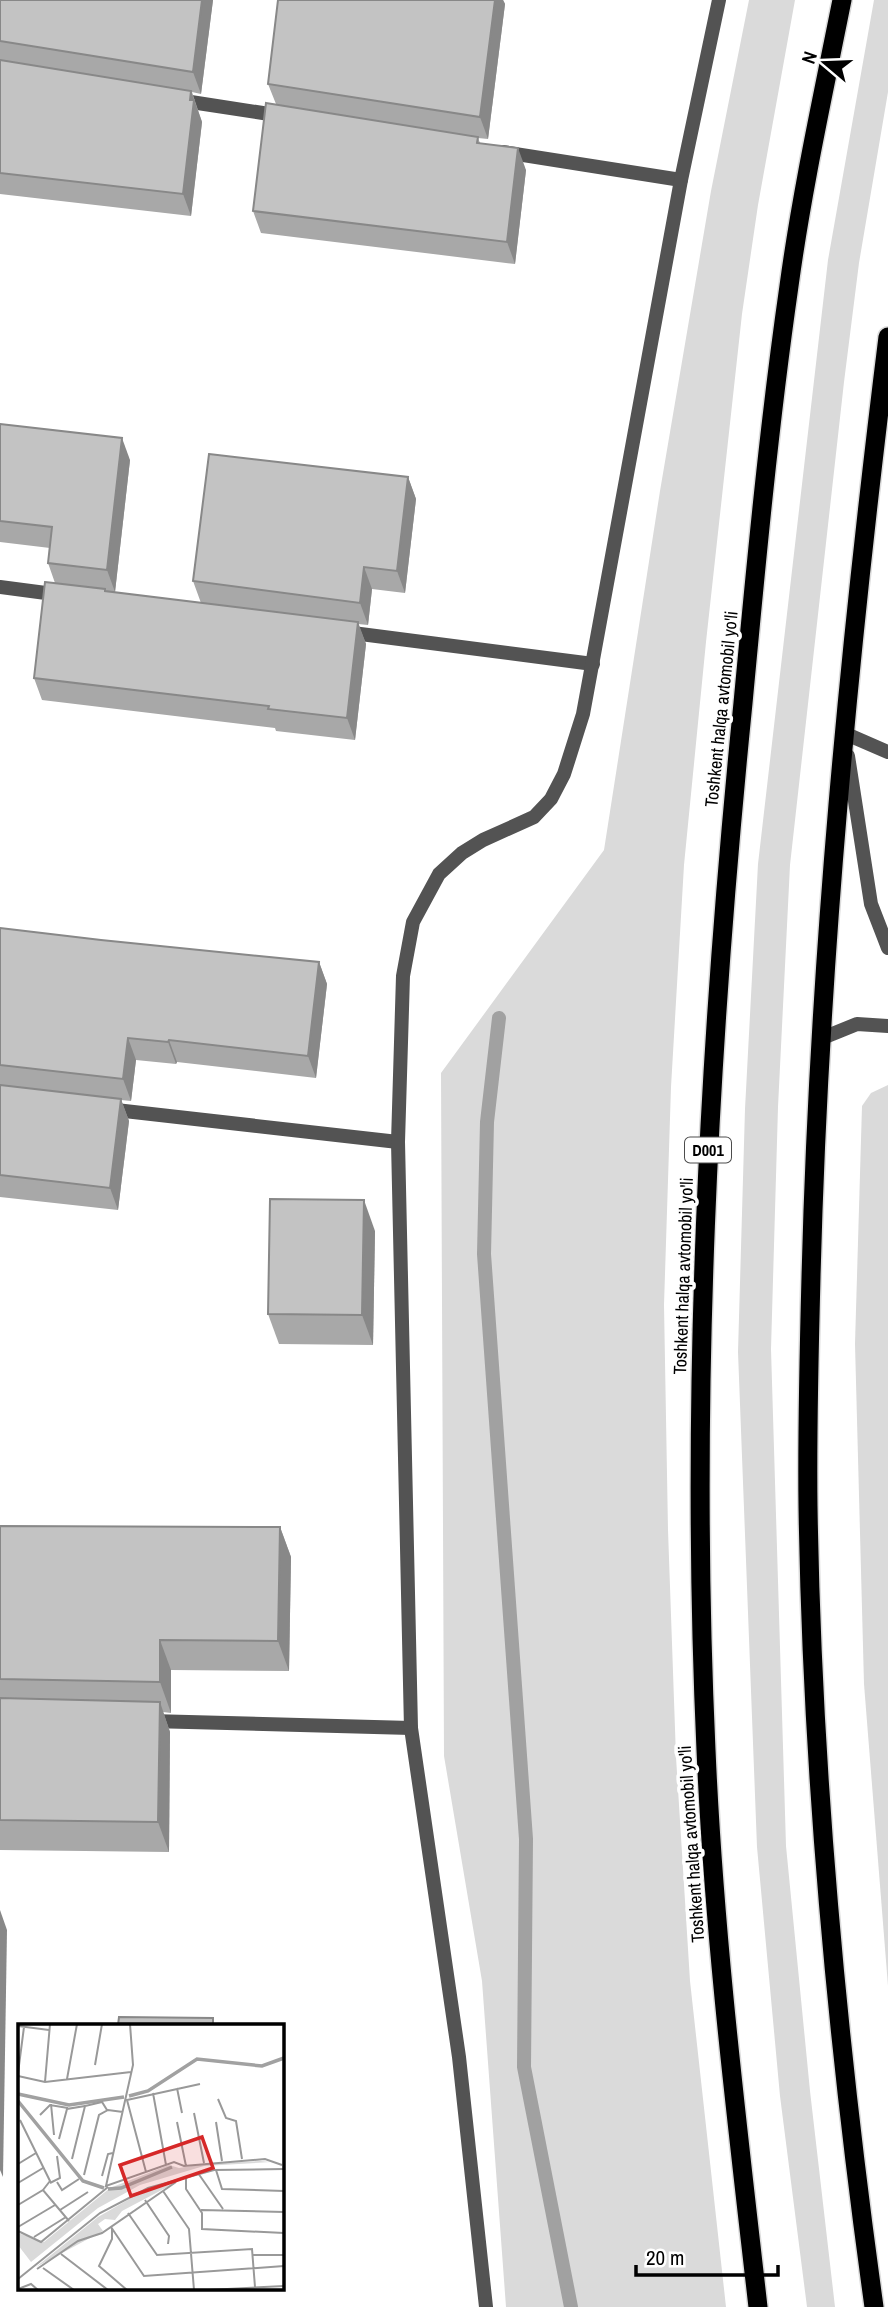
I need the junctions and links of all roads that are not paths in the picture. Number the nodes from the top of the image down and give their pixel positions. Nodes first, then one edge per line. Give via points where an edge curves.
1 (719, 0) edge
2 (842, 0) edge
3 (163, 97) edge
4 (300, 119) edge
5 (490, 150) edge
6 (681, 180) junction
7 (888, 337) edge
8 (882, 428) edge
9 (0, 587) edge
10 (69, 596) edge
11 (331, 630) edge
12 (593, 664) junction
13 (844, 733) junction
14 (888, 751) edge
15 (888, 948) edge
16 (888, 1026) edge
17 (820, 1039) junction
18 (96, 1107) edge
19 (398, 1142) junction
20 (137, 1721) edge
21 (411, 1727) junction
22 (486, 2307) edge
23 (758, 2307) edge
24 (874, 2307) edge

1 - 6 street
2 - 23 highway, Toshkent halqa avtomobil yo'li / D001 via 789,285 725,879 707,1156 700,1531 706,1751 718,1945
3 - 4 street
5 - 6 street
6 - 12 street
7 - 8 highway
8 - 13 highway
9 - 10 street
11 - 12 street
12 - 19 street via 583,715 551,799 534,817 483,840 439,874 413,922 403,976
13 - 14 street
13 - 15 street via 872,904
13 - 17 highway
16 - 17 street via 857,1024
17 - 24 highway via 809,1363 812,1657 833,1964
18 - 19 street
19 - 21 street
20 - 21 street
21 - 22 street via 459,2057

